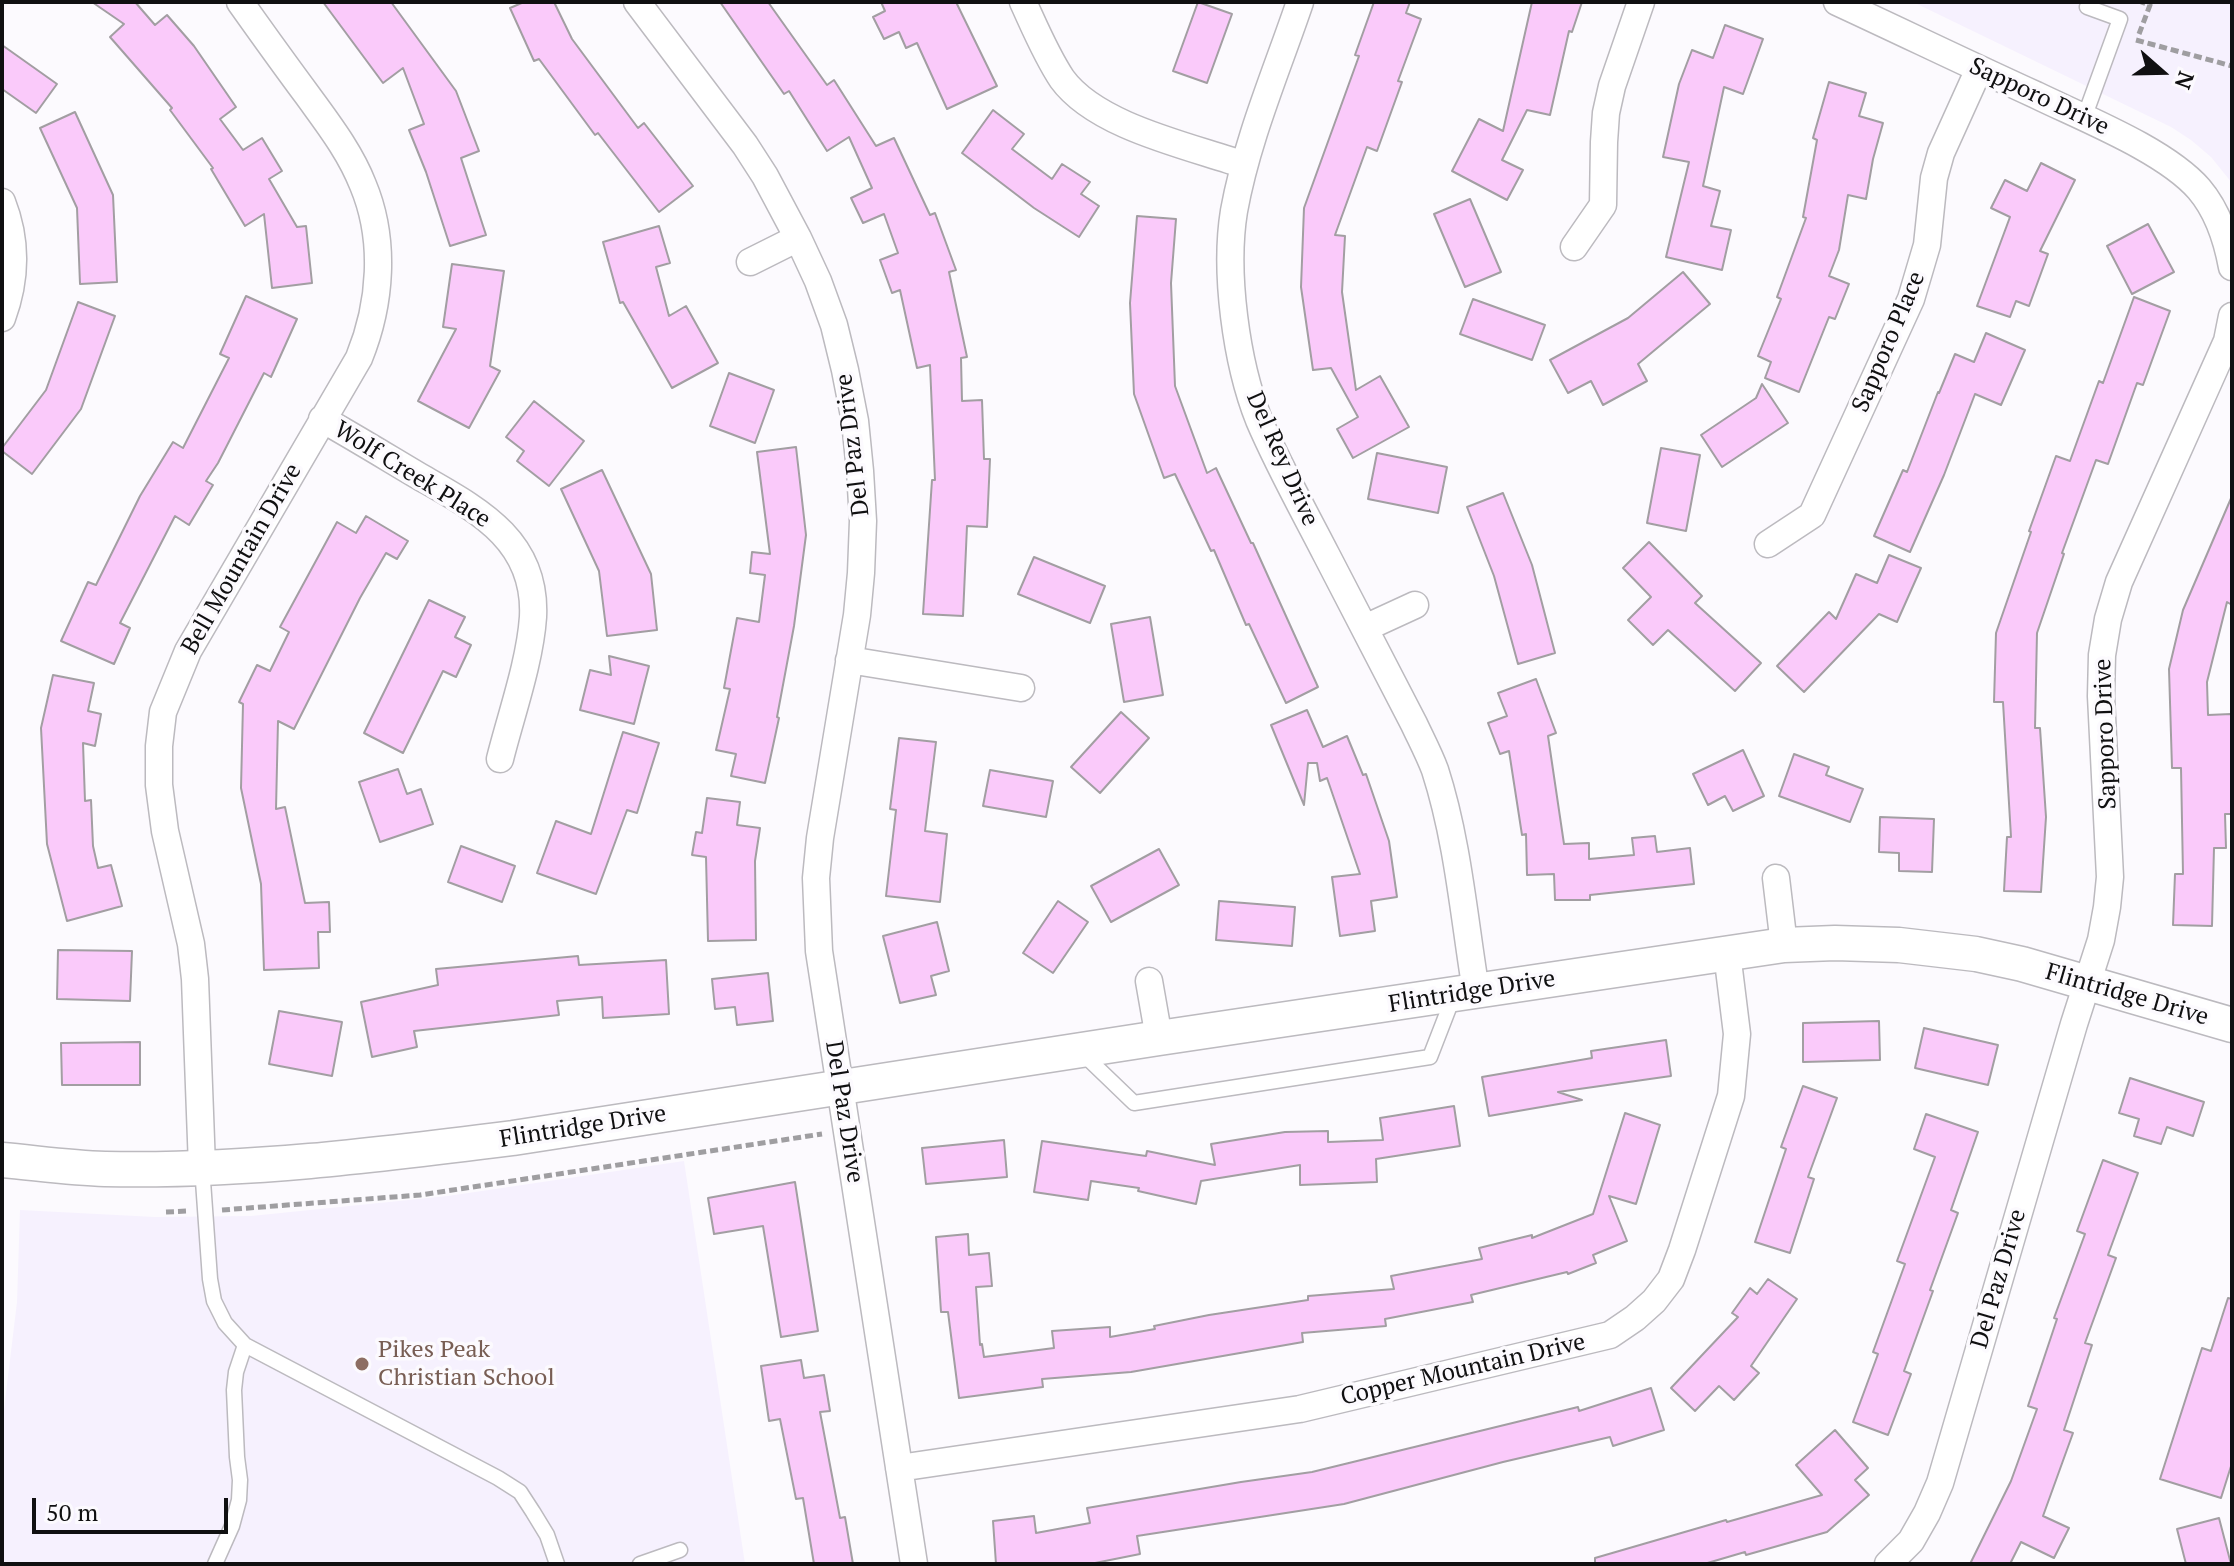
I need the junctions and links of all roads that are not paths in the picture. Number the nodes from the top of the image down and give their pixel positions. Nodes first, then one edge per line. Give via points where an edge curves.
1 (240, 2) edge
2 (637, 2) edge
3 (1023, 2) edge
4 (1300, 2) edge
5 (1641, 2) edge
6 (1837, 2) edge
7 (2087, 7) dead end
8 (1979, 69) junction
9 (2084, 118) junction
10 (1244, 165) junction
11 (2, 202) edge
12 (798, 238) junction
13 (1574, 247) dead end
14 (750, 262) dead end
15 (2232, 267) edge
16 (2232, 316) edge
17 (2, 318) edge
18 (322, 419) junction
19 (1768, 544) dead end
20 (1415, 605) dead end
21 (1365, 628) junction
22 (849, 660) junction
23 (1021, 688) dead end
24 (500, 759) dead end
25 (1776, 878) dead end
26 (1784, 945) junction
27 (1727, 953) junction
28 (1149, 981) dead end
29 (2087, 983) junction
30 (1465, 993) junction
31 (2232, 1025) edge
32 (1159, 1038) junction
33 (1080, 1050) junction
34 (841, 1087) junction
35 (2, 1160) edge
36 (202, 1167) junction
37 (245, 1345) junction
38 (899, 1468) junction
39 (680, 1550) dead end
40 (215, 1564) edge
41 (557, 1564) edge
42 (640, 1564) edge
43 (914, 1564) edge
44 (1888, 1564) edge

1 - 18 street, Bell Mountain Drive via 343,144 364,186 373,220 379,259 369,332
2 - 12 street, Del Paz Drive via 745,145
3 - 10 street via 1064,82 1083,100 1130,127
4 - 10 street, Del Rey Drive
5 - 13 street via 1606,113 1603,205
6 - 8 street, Sapporo Drive
7 - 9 lane via 2120,19
8 - 9 street, Sapporo Drive
8 - 19 street, Sapporo Place via 1941,153 1927,245 1911,299 1812,515
9 - 15 street, Sapporo Drive via 2172,165 2199,189 2215,213
10 - 21 street, Del Rey Drive via 1231,253 1234,312 1247,380 1280,466
11 - 17 street via 14,272
12 - 14 street
12 - 22 street, Del Paz Drive via 834,325 855,421 863,521
16 - 29 street, Sapporo Drive via 2227,341 2119,582 2108,619 2101,696 2110,877 2101,940
18 - 24 street, Wolf Creek Place via 480,512 505,534 520,557 533,613
18 - 36 street, Bell Mountain Drive via 188,651 163,712 159,785 194,967
20 - 21 street
21 - 30 street, Del Rey Drive via 1434,767 1445,807
22 - 23 street
22 - 34 street, Del Paz Drive via 816,878 819,951
25 - 26 street
26 - 27 street, Flintridge Drive
26 - 29 street, Flintridge Drive via 1940,948
27 - 30 street, Flintridge Drive
27 - 38 street, Copper Mountain Drive via 1737,1034 1731,1096 1671,1279 1645,1310 1610,1335 1300,1409
28 - 32 street
29 - 31 street, Flintridge Drive
29 - 44 street, Del Paz Drive via 1940,1483 1911,1541
30 - 32 street, Flintridge Drive
30 - 33 lane via 1430,1057 1134,1103
32 - 33 street, Flintridge Drive
33 - 34 street, Flintridge Drive
34 - 36 street, Flintridge Drive via 469,1144 344,1159
34 - 38 street, Del Paz Drive
35 - 36 street, Flintridge Drive via 104,1169
36 - 37 lane via 214,1301
37 - 40 lane via 234,1390 239,1500
37 - 41 lane via 520,1492 547,1535
38 - 43 street, Del Paz Drive
39 - 42 lane

